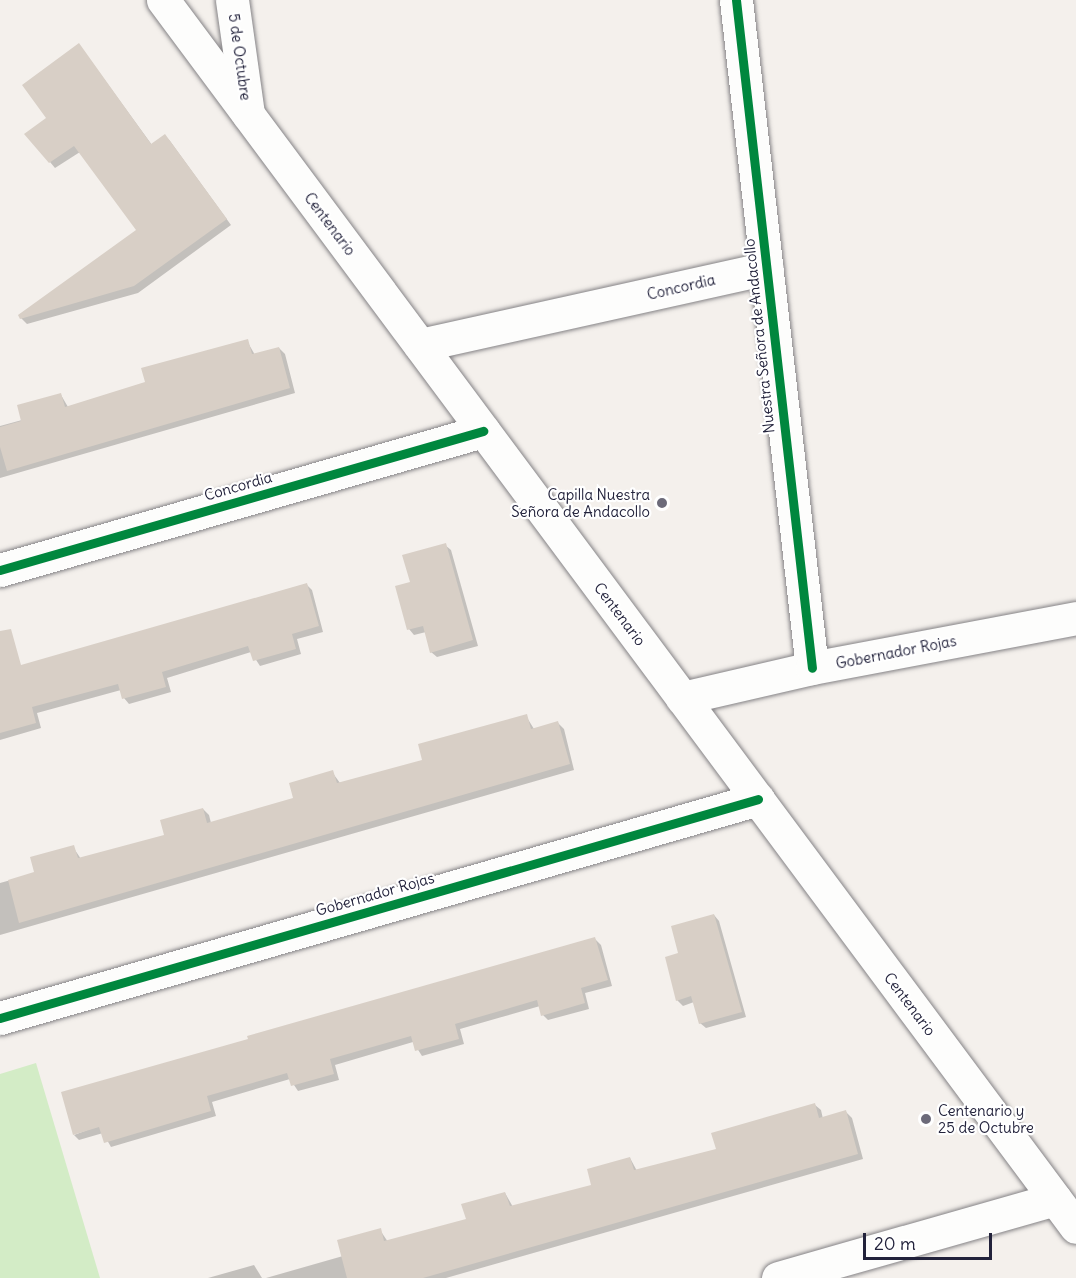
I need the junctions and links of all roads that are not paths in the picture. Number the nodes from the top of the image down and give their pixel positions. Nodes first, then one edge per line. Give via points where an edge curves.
1 (164, 0) edge
2 (232, 0) edge
3 (736, 0) edge
4 (248, 114) junction
5 (766, 268) junction
6 (420, 345) junction
7 (483, 431) junction
8 (0, 570) edge
9 (1076, 618) edge
10 (812, 668) junction
11 (682, 698) junction
12 (758, 799) junction
13 (0, 1018) edge
14 (1054, 1199) junction
15 (1076, 1227) edge
16 (778, 1278) edge

1 - 4 street, Centenario
2 - 4 street, 5 de Octubre
3 - 5 street, Nuestra Señora de Andacollo
4 - 6 street, Centenario
5 - 6 street, Concordia
5 - 10 street, Nuestra Señora de Andacollo
6 - 7 street, Centenario
7 - 8 street, Concordia
7 - 11 street, Centenario
9 - 10 street, Gobernador Rojas
10 - 11 street, Gobernador Rojas
11 - 12 street, Centenario
12 - 13 street, Gobernador Rojas
12 - 14 street, Centenario
14 - 15 street, Centenario
14 - 16 street

